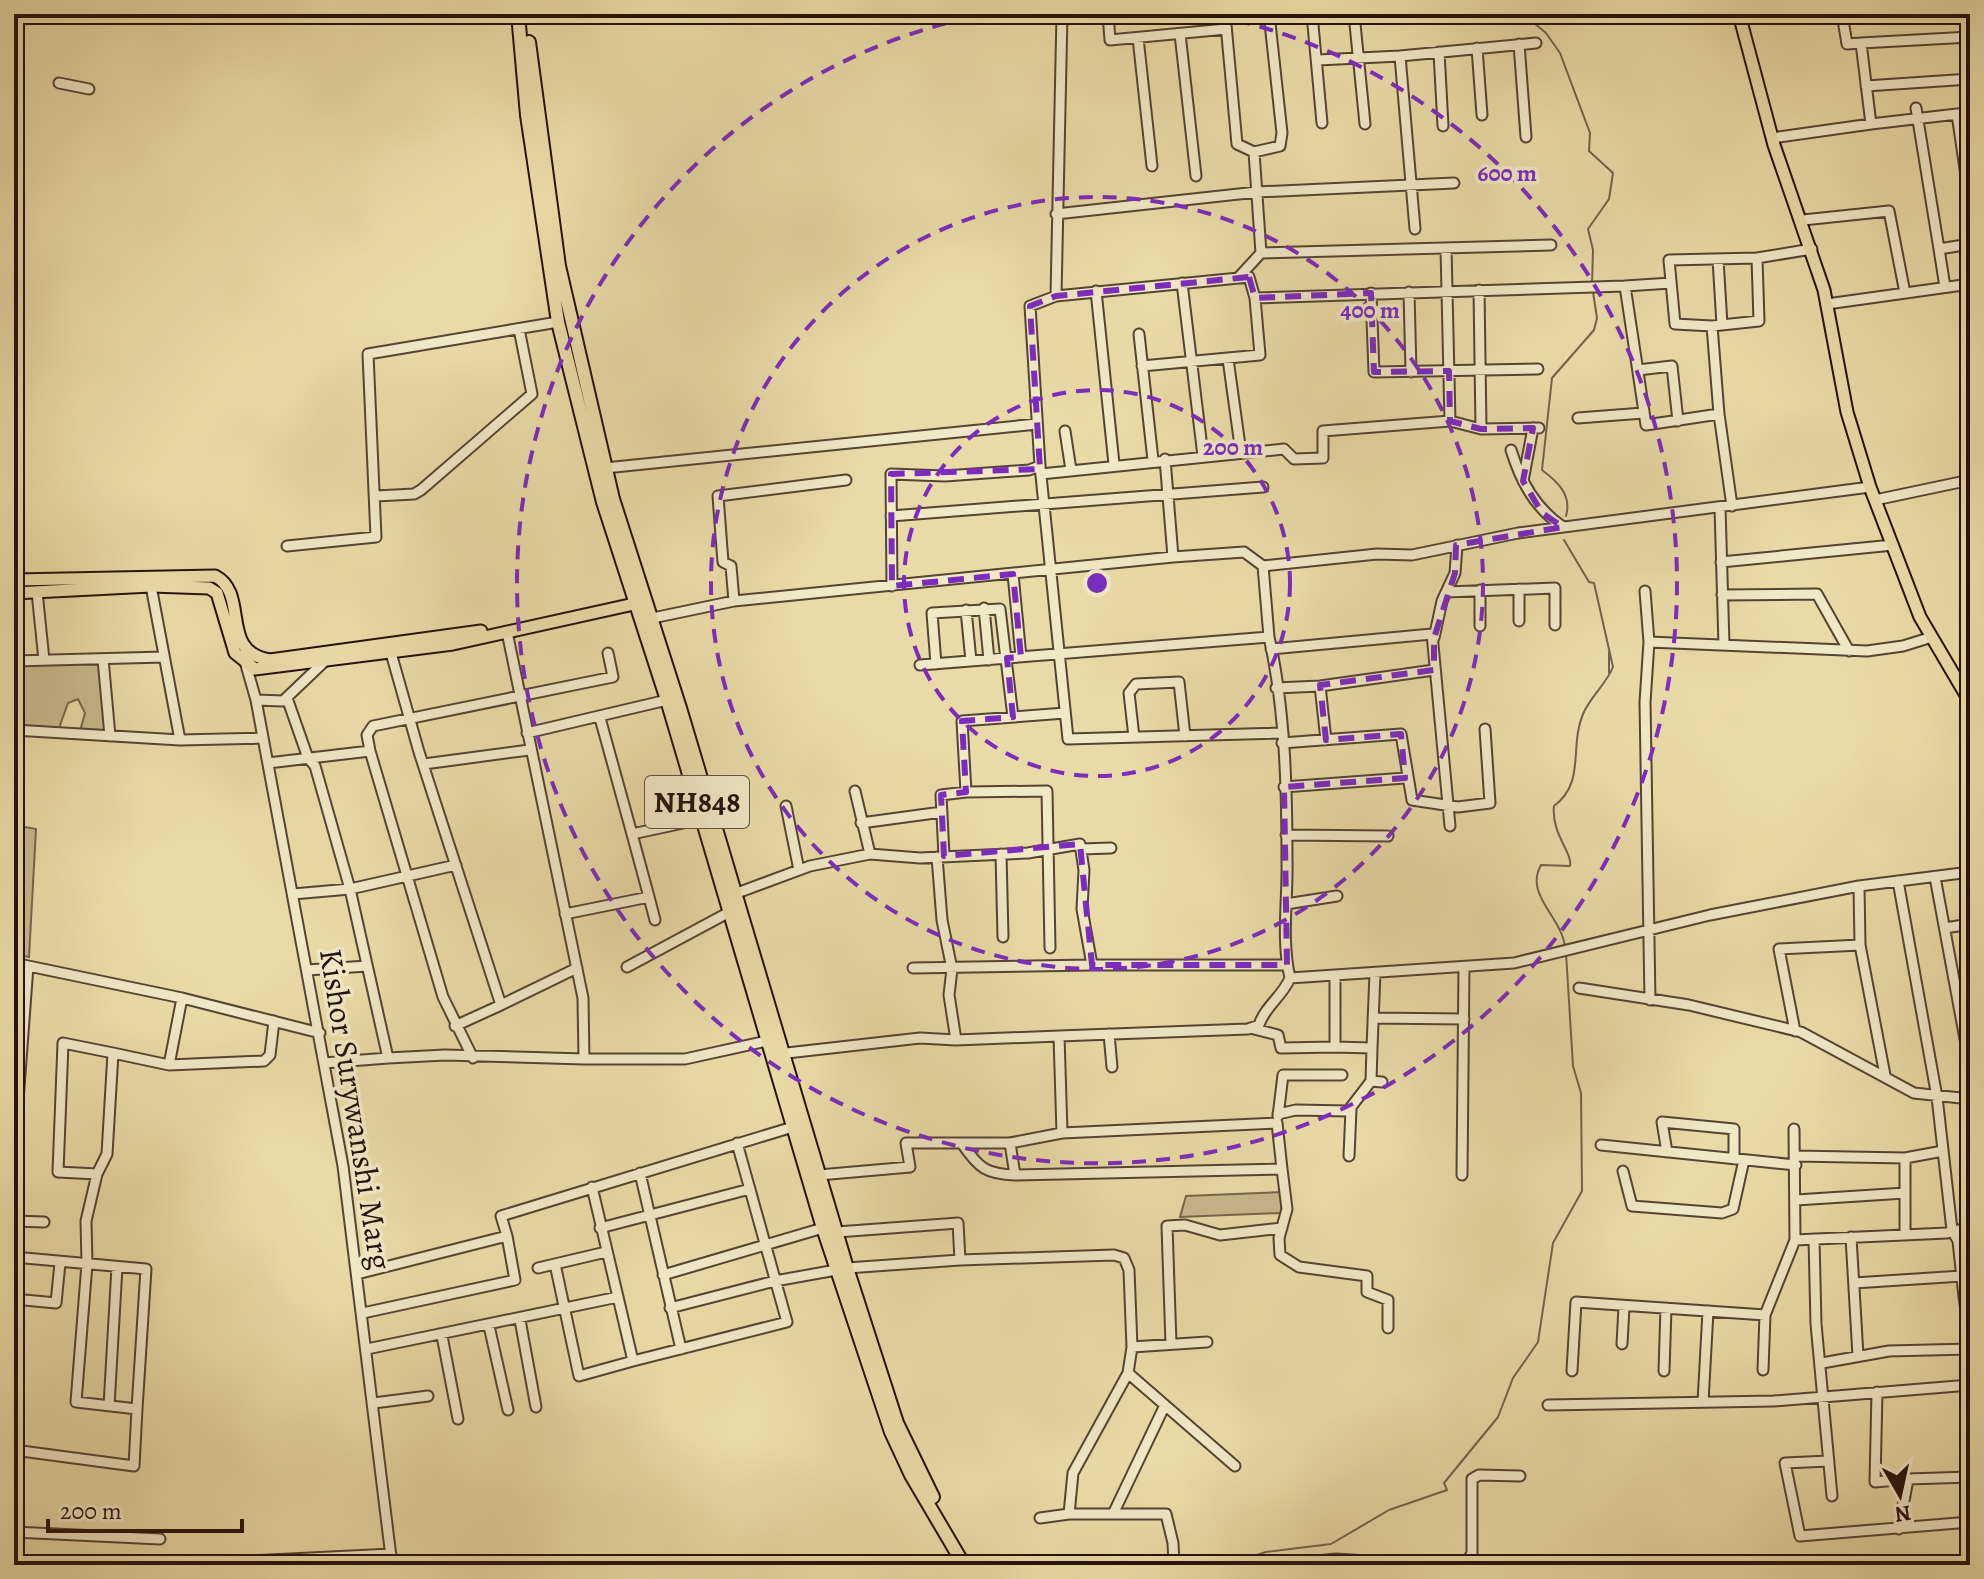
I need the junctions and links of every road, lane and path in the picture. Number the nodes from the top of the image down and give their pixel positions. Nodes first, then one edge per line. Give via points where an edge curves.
1 (518, 14) edge
2 (526, 14) edge
3 (1062, 14) edge
4 (1108, 14) edge
5 (1225, 14) edge
6 (1269, 14) edge
7 (1312, 14) edge
8 (1354, 14) edge
9 (1739, 14) edge
10 (1842, 14) edge
11 (1226, 29) junction
12 (1180, 34) junction
13 (1970, 37) edge
14 (1138, 38) junction
15 (1536, 43) dead end
16 (1861, 43) junction
17 (1519, 44) junction
18 (1477, 48) junction
19 (1439, 52) junction
20 (1400, 56) junction
21 (1360, 57) junction
22 (1318, 60) junction
23 (1970, 79) edge
24 (59, 83) dead end
25 (1866, 86) junction
26 (89, 89) dead end
27 (1916, 113) junction
28 (1970, 113) edge
29 (1957, 114) junction
30 (1482, 115) dead end
31 (1322, 123) dead end
32 (1365, 124) dead end
33 (1871, 124) junction
34 (1443, 126) dead end
35 (1526, 137) dead end
36 (1772, 138) junction
37 (1254, 152) junction
38 (1152, 166) dead end
39 (1196, 176) dead end
40 (1454, 183) dead end
41 (1411, 186) junction
42 (1257, 192) junction
43 (1970, 203) edge
44 (1056, 214) junction
45 (1803, 220) junction
46 (1415, 229) dead end
47 (1970, 244) edge
48 (1551, 245) dead end
49 (1446, 248) junction
50 (1812, 249) junction
51 (1939, 249) junction
52 (1261, 253) junction
53 (1757, 258) junction
54 (1718, 259) junction
55 (1238, 278) junction
56 (1182, 283) junction
57 (1671, 283) junction
58 (1970, 284) edge
59 (1625, 286) junction
60 (1945, 287) junction
61 (1479, 290) junction
62 (1096, 291) junction
63 (1449, 291) junction
64 (1409, 292) junction
65 (1371, 293) junction
66 (1905, 293) junction
67 (1056, 296) junction
68 (1255, 298) junction
69 (1827, 304) junction
70 (558, 322) junction
71 (1717, 326) junction
72 (519, 329) junction
73 (1139, 334) dead end
74 (1228, 359) junction
75 (1192, 363) junction
76 (1142, 366) junction
77 (1538, 369) dead end
78 (1638, 370) junction
79 (1449, 371) junction
80 (1480, 371) junction
81 (1411, 372) junction
82 (1643, 413) junction
83 (1719, 414) junction
84 (1578, 418) dead end
85 (1450, 421) junction
86 (1678, 421) junction
87 (1037, 424) junction
88 (1481, 429) junction
89 (1065, 431) dead end
90 (1511, 450) dead end
91 (1241, 453) junction
92 (1203, 456) junction
93 (1165, 459) junction
94 (1153, 460) junction
95 (1114, 464) junction
96 (605, 468) junction
97 (1040, 470) junction
98 (1071, 470) junction
99 (846, 480) dead end
100 (1970, 480) edge
101 (1523, 481) junction
102 (1263, 487) dead end
103 (1870, 487) junction
104 (376, 496) junction
105 (1167, 496) junction
106 (1875, 500) junction
107 (1045, 506) junction
108 (1732, 506) junction
109 (1720, 507) junction
110 (891, 516) junction
111 (1563, 527) junction
112 (1457, 545) junction
113 (1893, 545) junction
114 (287, 546) dead end
115 (1173, 557) junction
116 (1721, 562) junction
117 (1263, 566) junction
118 (1052, 569) junction
119 (1013, 574) junction
120 (14, 580) edge
121 (151, 586) junction
122 (892, 586) junction
123 (1519, 589) junction
124 (1480, 590) junction
125 (1645, 591) dead end
126 (37, 592) junction
127 (1446, 592) junction
128 (14, 593) edge
129 (1722, 595) junction
130 (638, 600) junction
131 (734, 601) junction
132 (984, 608) junction
133 (966, 610) junction
134 (645, 620) junction
135 (1519, 621) dead end
136 (1555, 625) dead end
137 (1480, 626) dead end
138 (507, 632) junction
139 (1269, 637) junction
140 (1932, 637) junction
141 (1434, 638) junction
142 (1649, 642) junction
143 (1724, 645) junction
144 (1271, 649) junction
145 (1849, 651) junction
146 (391, 653) junction
147 (608, 653) dead end
148 (1058, 654) junction
149 (164, 657) junction
150 (1021, 657) junction
151 (1007, 658) junction
152 (103, 659) junction
153 (248, 659) junction
154 (44, 660) junction
155 (989, 660) junction
156 (14, 661) edge
157 (325, 661) junction
158 (971, 661) junction
159 (936, 664) junction
160 (920, 665) dead end
161 (661, 667) junction
162 (1434, 670) junction
163 (1320, 686) junction
164 (1276, 688) junction
165 (287, 698) junction
166 (521, 698) junction
167 (256, 700) junction
168 (667, 700) junction
169 (1970, 702) edge
170 (1065, 713) junction
171 (410, 717) junction
172 (1013, 717) junction
173 (600, 718) junction
174 (1485, 729) dead end
175 (14, 730) edge
176 (527, 733) junction
177 (110, 736) junction
178 (1185, 736) junction
179 (1134, 737) junction
180 (263, 738) junction
181 (1282, 738) junction
182 (180, 740) junction
183 (1326, 740) junction
184 (529, 750) junction
185 (370, 751) junction
186 (308, 758) junction
187 (268, 763) junction
188 (424, 764) junction
189 (1405, 778) junction
190 (1284, 787) junction
191 (855, 791) dead end
192 (966, 792) junction
193 (1449, 805) junction
194 (786, 806) dead end
195 (942, 812) junction
196 (702, 819) junction
197 (861, 823) junction
198 (1450, 826) dead end
199 (632, 834) junction
200 (1286, 835) junction
201 (1388, 836) dead end
202 (1111, 848) dead end
203 (1047, 849) junction
204 (1081, 849) junction
205 (870, 854) junction
206 (1001, 854) junction
207 (940, 856) junction
208 (456, 865) junction
209 (799, 870) junction
210 (1970, 872) edge
211 (407, 876) junction
212 (1935, 877) junction
213 (1898, 881) junction
214 (1859, 886) junction
215 (350, 889) junction
216 (293, 894) junction
217 (730, 896) junction
218 (1337, 896) dead end
219 (649, 897) junction
220 (1286, 904) junction
221 (734, 909) junction
222 (565, 914) junction
223 (655, 920) dead end
224 (1970, 924) edge
225 (1945, 928) junction
226 (1651, 931) junction
227 (1003, 937) dead end
228 (1860, 945) junction
229 (1050, 948) dead end
230 (14, 963) edge
231 (1092, 965) junction
232 (1287, 965) junction
233 (28, 966) junction
234 (367, 966) junction
235 (627, 967) dead end
236 (1464, 967) junction
237 (577, 968) junction
238 (913, 968) dead end
239 (952, 969) junction
240 (307, 970) junction
241 (1375, 973) junction
242 (1335, 975) junction
243 (1290, 978) junction
244 (1579, 988) dead end
245 (182, 998) junction
246 (1650, 1000) junction
247 (501, 1005) junction
248 (1373, 1018) junction
249 (1464, 1019) junction
250 (274, 1021) junction
251 (455, 1026) junction
252 (1250, 1028) junction
253 (1795, 1031) junction
254 (320, 1033) junction
255 (1109, 1034) junction
256 (1059, 1036) junction
257 (772, 1040) junction
258 (956, 1040) junction
259 (1335, 1047) junction
260 (1372, 1048) junction
261 (113, 1053) junction
262 (776, 1054) junction
263 (388, 1058) junction
264 (473, 1058) junction
265 (584, 1059) junction
266 (324, 1063) junction
267 (169, 1065) junction
268 (1970, 1066) edge
269 (1112, 1067) dead end
270 (1342, 1075) dead end
271 (1885, 1075) junction
272 (16, 1094) edge
273 (1937, 1097) junction
274 (1970, 1099) edge
275 (1351, 1109) junction
276 (1278, 1119) junction
277 (15, 1123) edge
278 (798, 1125) junction
279 (1794, 1129) dead end
280 (1062, 1133) junction
281 (737, 1143) junction
282 (1010, 1143) junction
283 (963, 1145) junction
284 (1601, 1145) dead end
285 (1943, 1151) junction
286 (1667, 1152) junction
287 (14, 1155) edge
288 (1349, 1156) dead end
289 (1905, 1158) junction
290 (1739, 1159) junction
291 (1796, 1161) junction
292 (1282, 1169) junction
293 (1623, 1171) dead end
294 (640, 1173) junction
295 (97, 1174) junction
296 (819, 1175) junction
297 (1015, 1175) junction
298 (1462, 1175) dead end
299 (592, 1187) junction
300 (750, 1189) junction
301 (1905, 1193) junction
302 (1796, 1200) junction
303 (650, 1216) junction
304 (14, 1221) edge
305 (44, 1222) dead end
306 (1970, 1227) edge
307 (600, 1228) junction
308 (823, 1228) junction
309 (1282, 1228) junction
310 (1952, 1230) junction
311 (837, 1232) junction
312 (1905, 1235) junction
313 (507, 1236) junction
314 (1851, 1237) junction
315 (1814, 1239) junction
316 (1795, 1240) junction
317 (766, 1248) junction
318 (606, 1252) junction
319 (14, 1257) edge
320 (960, 1260) junction
321 (60, 1263) junction
322 (87, 1264) junction
323 (555, 1264) junction
324 (117, 1267) junction
325 (538, 1268) dead end
326 (842, 1269) junction
327 (357, 1274) junction
328 (663, 1275) junction
329 (1962, 1276) junction
330 (775, 1281) junction
331 (1854, 1283) junction
332 (618, 1297) junction
333 (1967, 1297) edge
334 (14, 1299) edge
335 (1624, 1307) junction
336 (670, 1308) junction
337 (1666, 1308) junction
338 (566, 1310) junction
339 (1708, 1311) junction
340 (363, 1313) junction
341 (1765, 1315) junction
342 (520, 1320) junction
343 (489, 1326) junction
344 (1388, 1328) dead end
345 (442, 1336) junction
346 (1970, 1337) edge
347 (14, 1340) edge
348 (1207, 1342) dead end
349 (1171, 1344) junction
350 (1622, 1344) dead end
351 (1132, 1347) junction
352 (367, 1349) junction
353 (681, 1349) junction
354 (1970, 1349) edge
355 (1858, 1356) junction
356 (633, 1361) junction
357 (14, 1362) edge
358 (1822, 1363) junction
359 (1763, 1370) dead end
360 (1572, 1371) dead end
361 (1664, 1371) dead end
362 (1128, 1373) junction
363 (1970, 1385) edge
364 (1877, 1392) junction
365 (428, 1396) dead end
366 (1824, 1396) junction
367 (1703, 1402) junction
368 (374, 1403) junction
369 (1165, 1405) junction
370 (1548, 1405) dead end
371 (109, 1406) junction
372 (536, 1407) dead end
373 (137, 1409) junction
374 (508, 1410) dead end
375 (458, 1419) dead end
376 (14, 1450) edge
377 (1829, 1461) junction
378 (1235, 1466) dead end
379 (1520, 1476) dead end
380 (1970, 1477) edge
381 (1908, 1479) junction
382 (1832, 1496) dead end
383 (1069, 1514) junction
384 (1113, 1514) junction
385 (1040, 1518) dead end
386 (1970, 1522) edge
387 (1899, 1529) junction
388 (14, 1532) edge
389 (160, 1539) dead end
390 (392, 1560) edge
391 (1294, 1564) edge
392 (169, 1565) edge
393 (964, 1565) edge
394 (973, 1565) edge
395 (1174, 1565) edge
396 (1277, 1565) edge
397 (1429, 1565) edge
398 (1465, 1565) edge

1 - 70 highway, NH848 via 527,115
2 - 96 highway, NH848 via 559,266
3 - 44 street
4 - 14 street via 1110,40
5 - 11 street
6 - 37 street via 1282,133 1280,146
7 - 22 street
8 - 21 street
9 - 36 main road
10 - 16 street via 1847,44
11 - 12 street
11 - 37 street via 1237,144
12 - 14 street
12 - 39 street
13 - 16 street
14 - 38 street
15 - 17 street
16 - 25 street
17 - 18 street
17 - 35 street
18 - 19 street
18 - 30 street
19 - 20 street
19 - 34 street
20 - 21 street
20 - 41 street
21 - 22 street
21 - 32 street
22 - 31 street
23 - 25 street
24 - 26 street
25 - 33 street
27 - 29 street
27 - 33 street
27 - 51 street
28 - 29 street
29 - 43 street
33 - 36 street
36 - 45 main road
37 - 42 street
40 - 41 street
41 - 42 street
41 - 46 street
42 - 44 street
42 - 52 street
44 - 67 street
45 - 50 main road
45 - 66 street via 1889,211
47 - 51 street
48 - 49 street
49 - 52 street
49 - 63 street
50 - 53 street
50 - 69 main road
51 - 60 street
52 - 55 street
53 - 54 street
53 - 71 street via 1759,321
54 - 57 street via 1669,260
54 - 71 street
55 - 56 street
55 - 68 street via 1249,277
56 - 62 street
56 - 75 street
57 - 59 street
57 - 71 street via 1675,324
58 - 60 street
59 - 61 street
59 - 78 street
60 - 66 street
61 - 63 street
61 - 80 street
62 - 67 street
62 - 95 street
63 - 64 street
63 - 79 street
64 - 65 street
64 - 81 street
65 - 68 street
65 - 81 street via 1374,372
66 - 69 street
67 - 87 street via 1030,306
68 - 74 street via 1260,355
69 - 103 main road via 1847,412
70 - 72 street
70 - 130 highway, NH848 via 603,502
71 - 83 street
72 - 104 street via 532,394 421,490
72 - 104 street via 368,354
73 - 76 street
74 - 75 street
74 - 91 street
75 - 76 street
75 - 92 street
76 - 94 street
77 - 80 street
78 - 82 street
78 - 86 street via 1672,366
79 - 80 street
79 - 81 street
79 - 85 street
80 - 88 street
82 - 84 street
82 - 86 street via 1646,425
83 - 86 street
83 - 108 street
85 - 88 street
85 - 91 street via 1323,431 1323,458 1294,459 1284,449
87 - 96 street
87 - 97 street
88 - 101 street via 1536,428
89 - 98 street
90 - 101 street
91 - 92 street
92 - 93 street
93 - 94 street
93 - 105 street
94 - 95 street
95 - 98 street
96 - 130 highway, NH848
97 - 98 street
97 - 107 street
97 - 110 street via 891,474
99 - 131 street via 718,496 723,562 731,566
100 - 106 street
101 - 111 street via 1542,513
102 - 105 street
103 - 106 main road
103 - 108 street
104 - 114 street via 376,537
105 - 107 street
105 - 115 street
106 - 113 main road
107 - 110 street
107 - 118 street
108 - 109 street
109 - 111 street
109 - 116 street
110 - 122 street
111 - 112 street
112 - 117 street via 1412,555
112 - 127 street via 1455,573
113 - 116 street
113 - 140 main road
115 - 117 street via 1244,552
115 - 118 street
116 - 129 street
117 - 139 street
118 - 119 street
118 - 148 street
119 - 122 street
119 - 150 street
120 - 153 main road via 215,576 228,589
121 - 126 main road
121 - 149 street
121 - 153 main road via 209,588 217,593 233,650
122 - 131 street
123 - 124 street
123 - 135 street
123 - 136 street via 1555,588
124 - 127 street
124 - 137 street
125 - 142 street
126 - 128 main road
126 - 154 street
127 - 141 street
129 - 143 street
129 - 145 street via 1817,594
130 - 134 highway, NH848
130 - 138 main road
130 - 153 main road via 434,640
131 - 134 street
132 - 133 street
132 - 151 street via 1000,609
132 - 155 street
133 - 158 street
133 - 159 street via 932,613
134 - 161 highway, NH848
138 - 146 main road
138 - 166 street
139 - 144 street
139 - 148 street
140 - 145 street via 1903,646
140 - 169 main road
141 - 144 street via 1432,634
141 - 162 street
142 - 143 street
142 - 226 street via 1645,702
143 - 145 street
144 - 164 street
146 - 157 main road
146 - 171 street
147 - 166 street via 613,677
148 - 150 street
148 - 170 street
149 - 152 street
149 - 182 street
150 - 151 street
151 - 155 street
151 - 172 street
152 - 154 street
152 - 177 street
153 - 157 main road via 273,669
153 - 167 street, Kishor Surywanshi Marg
154 - 156 street
155 - 158 street
157 - 165 street
158 - 159 street
159 - 160 street
161 - 168 highway, NH848
161 - 217 highway, NH848
162 - 163 street
162 - 193 street
163 - 164 street
163 - 183 street
164 - 181 street
165 - 167 street
165 - 186 street
166 - 171 street
166 - 176 street
167 - 180 street, Kishor Surywanshi Marg
168 - 173 street
168 - 196 highway, NH848
170 - 172 street
170 - 179 street via 1068,739
171 - 185 street via 373,726 367,735
171 - 188 street
172 - 192 street via 962,721
173 - 176 street
173 - 199 street
174 - 193 street via 1490,803
175 - 177 street
176 - 184 street
177 - 182 street
178 - 179 street
178 - 179 street via 1179,682 1136,684 1129,693
178 - 181 street
180 - 182 street
180 - 187 street, Kishor Surywanshi Marg
181 - 183 street
181 - 190 street
183 - 189 street via 1401,734
184 - 188 street
184 - 222 street
185 - 186 street
185 - 211 street
186 - 187 street
186 - 215 street via 315,766
187 - 216 street, Kishor Surywanshi Marg
188 - 208 street
189 - 190 street
189 - 193 street via 1412,800
190 - 200 street
191 - 197 street
192 - 195 street via 941,795
192 - 203 street via 1047,791
193 - 198 street
194 - 209 street
195 - 197 street
195 - 207 street
196 - 199 street
196 - 217 highway, NH848
197 - 205 street
199 - 219 street
200 - 201 street
200 - 220 street
202 - 204 street
203 - 204 street via 1080,844
203 - 206 street
203 - 229 street
204 - 231 street via 1082,909
205 - 207 street
205 - 209 street
206 - 207 street
206 - 227 street
207 - 239 street via 942,920
208 - 211 street
208 - 247 street
209 - 217 street
210 - 212 street
211 - 215 street
211 - 251 street
212 - 213 street
212 - 225 street
213 - 214 street
213 - 273 street
214 - 226 street
214 - 228 street
215 - 216 street
215 - 234 street
216 - 240 street, Kishor Surywanshi Marg
217 - 221 highway, NH848
218 - 220 street
219 - 222 street
219 - 223 street
220 - 232 street
221 - 235 street
221 - 257 highway, NH848
222 - 237 street
224 - 225 street
225 - 268 street
226 - 236 street via 1514,963
226 - 246 street
228 - 253 street via 1779,949
228 - 271 street
230 - 233 street
231 - 232 street
231 - 239 street
232 - 243 street
233 - 245 street
233 - 272 street
234 - 240 street
234 - 263 street
236 - 241 street
236 - 249 street
237 - 247 street
237 - 265 street
238 - 239 street
239 - 258 street via 949,995
240 - 254 street, Kishor Surywanshi Marg
241 - 242 street
241 - 248 street
242 - 243 street
242 - 259 street
243 - 252 street via 1259,1025
244 - 246 street
245 - 250 street
245 - 267 street
246 - 253 street
247 - 251 street
248 - 249 street
248 - 260 street
249 - 298 street
250 - 254 street
250 - 267 street via 270,1055 264,1061
251 - 264 street
252 - 255 street
252 - 259 street via 1278,1035 1281,1048
253 - 271 street
254 - 266 street, Kishor Surywanshi Marg
255 - 256 street
255 - 269 street
256 - 258 street
256 - 280 street
257 - 262 highway, NH848
257 - 265 street via 685,1059
258 - 262 street via 920,1038
259 - 260 street
260 - 275 street via 1377,1082
261 - 267 street
261 - 295 street via 107,1154
261 - 295 street via 63,1043 58,1172
262 - 278 highway, NH848
263 - 264 street
263 - 266 street
264 - 265 street
266 - 327 street, Kishor Surywanshi Marg
270 - 276 street via 1283,1075
271 - 273 street via 1914,1093
272 - 277 street
273 - 274 street
273 - 285 street
275 - 276 street via 1296,1110
275 - 288 street
276 - 280 street
276 - 292 street
277 - 287 street
278 - 281 street
278 - 296 highway, NH848
278 - 308 highway, NH848
279 - 291 street
280 - 282 street
281 - 294 street
281 - 300 street
282 - 283 street
282 - 297 street
283 - 296 street via 906,1143 910,1167
283 - 297 street via 979,1168
284 - 286 street
285 - 289 street
285 - 310 street
286 - 290 street
286 - 290 street via 1662,1122 1734,1129
289 - 291 street
289 - 301 street
290 - 291 street
290 - 293 street via 1733,1209 1722,1213 1632,1206
291 - 302 street
292 - 297 street
292 - 309 street via 1287,1209
294 - 299 street
294 - 303 street
295 - 322 street via 86,1221
296 - 311 highway, NH848
299 - 307 street
299 - 313 street via 501,1216
300 - 303 street
300 - 317 street
301 - 302 street
301 - 312 street
302 - 316 street
303 - 307 street
303 - 328 street
304 - 305 street
306 - 310 street
307 - 318 street
308 - 317 street
308 - 326 highway, NH848
309 - 344 street via 1278,1247 1288,1262 1367,1276 1367,1292 1388,1300
309 - 349 street via 1220,1235 1167,1226
310 - 312 street
310 - 329 street
311 - 320 street via 958,1223
311 - 326 highway, NH848
312 - 314 street
313 - 327 street
313 - 340 street via 515,1280
314 - 315 street
314 - 331 street
315 - 316 street
315 - 358 street
316 - 341 street
317 - 328 street
317 - 330 street
318 - 323 street
318 - 332 street
319 - 321 street
320 - 326 street
320 - 351 street via 1120,1255 1129,1270
321 - 322 street
321 - 334 street via 56,1303
322 - 324 street
322 - 371 street via 76,1402
323 - 325 street
323 - 338 street
324 - 371 street
324 - 373 street via 146,1269
326 - 330 street
326 - 393 highway, NH848 via 897,1447
326 - 394 highway, NH848 via 903,1438
327 - 340 street, Kishor Surywanshi Marg
328 - 336 street
329 - 331 street
329 - 333 street
330 - 336 street
330 - 353 street via 787,1322
331 - 355 street
332 - 338 street
332 - 356 street
333 - 346 street
335 - 337 street
335 - 350 street
335 - 360 street via 1576,1302
336 - 353 street
337 - 339 street
337 - 361 street
338 - 342 street
338 - 356 street via 579,1376
339 - 341 street
339 - 367 street
340 - 352 street, Kishor Surywanshi Marg
341 - 359 street
342 - 343 street
342 - 372 street
343 - 345 street
343 - 374 street
345 - 352 street
345 - 375 street
347 - 357 street
348 - 349 street
349 - 351 street
351 - 362 street
352 - 368 street, Kishor Surywanshi Marg
353 - 356 street
354 - 355 street
355 - 358 street
358 - 366 street
362 - 369 street
362 - 383 street via 1073,1473
363 - 364 street
364 - 366 street
364 - 381 street via 1875,1482
365 - 368 street
366 - 367 street
366 - 377 street
367 - 370 street
368 - 390 street, Kishor Surywanshi Marg
369 - 378 street
369 - 384 street
371 - 373 street
373 - 376 street via 134,1466
377 - 382 street
377 - 387 street via 1785,1463 1800,1536
379 - 398 street via 1472,1479 1472,1553
380 - 381 street
381 - 387 street
383 - 384 street
383 - 385 street
384 - 395 street via 1166,1514
386 - 387 street
388 - 389 street
390 - 392 street
391 - 396 street
391 - 397 street via 1336,1559

